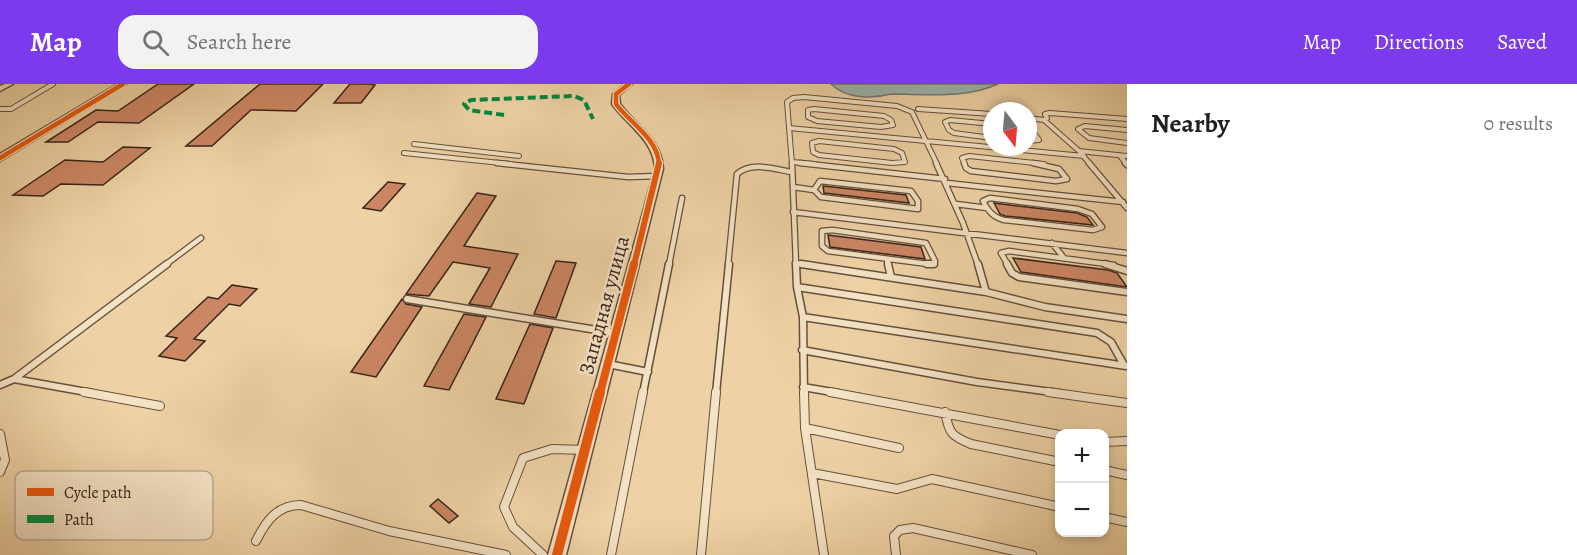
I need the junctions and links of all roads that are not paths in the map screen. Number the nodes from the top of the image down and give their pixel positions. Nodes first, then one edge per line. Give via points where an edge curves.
1 (10, 84) edge
2 (52, 84) edge
3 (123, 84) edge
4 (629, 84) edge
5 (0, 89) edge
6 (979, 108) dead end
7 (0, 109) edge
8 (918, 109) dead end
9 (982, 113) joint
10 (1037, 119) edge
11 (1127, 119) edge
12 (1044, 120) junction
13 (983, 123) edge
14 (849, 124) junction
15 (789, 128) junction
16 (1127, 130) edge
17 (851, 134) junction
18 (983, 137) edge
19 (926, 141) junction
20 (1127, 143) edge
21 (414, 144) dead end
22 (855, 144) junction
23 (983, 146) edge
24 (1037, 151) edge
25 (1078, 151) junction
26 (0, 152) edge
27 (10, 152) junction
28 (404, 153) dead end
29 (1118, 155) junction
30 (519, 156) dead end
31 (1006, 156) edge
32 (1084, 156) junction
33 (1127, 156) edge
34 (0, 158) edge
35 (1009, 160) junction
36 (792, 162) junction
37 (1127, 165) edge
38 (791, 172) junction
39 (658, 176) junction
40 (946, 181) junction
41 (792, 187) junction
42 (814, 189) junction
43 (682, 198) dead end
44 (1123, 202) junction
45 (956, 204) junction
46 (987, 208) junction
47 (1127, 208) edge
48 (793, 212) junction
49 (965, 232) junction
50 (201, 238) dead end
51 (1052, 243) junction
52 (1127, 253) edge
53 (1064, 258) junction
54 (888, 259) junction
55 (795, 263) junction
56 (1127, 270) edge
57 (891, 277) junction
58 (797, 287) junction
59 (986, 292) junction
60 (1127, 292) edge
61 (406, 299) dead end
62 (803, 317) junction
63 (1127, 319) edge
64 (615, 333) junction
65 (802, 350) junction
66 (607, 364) junction
67 (1126, 366) edge
68 (648, 372) junction
69 (14, 379) junction
70 (0, 385) edge
71 (803, 387) junction
72 (1127, 403) edge
73 (160, 406) dead end
74 (945, 412) junction
75 (806, 428) junction
76 (0, 434) edge
77 (1055, 434) edge
78 (1127, 441) edge
79 (1109, 442) edge
80 (899, 448) dead end
81 (585, 450) junction
82 (1055, 461) edge
83 (0, 472) edge
84 (812, 472) junction
85 (1109, 472) edge
86 (1127, 475) edge
87 (1055, 506) edge
88 (1109, 518) edge
89 (1127, 522) edge
90 (256, 541) dead end
91 (506, 555) edge
92 (543, 555) edge
93 (557, 555) edge
94 (611, 555) edge
95 (701, 555) edge
96 (824, 555) edge
97 (896, 555) edge
98 (1032, 555) edge

1 - 5 street
2 - 7 lane via 11,109
3 - 27 street
4 - 39 street, Западная улица via 616,94 616,104 652,144 659,158
6 - 9 lane
8 - 9 lane
10 - 12 lane
11 - 12 lane via 1050,113 1045,114
12 - 25 lane
13 - 18 lane via 945,122 954,134
14 - 14 lane via 813,120 807,111 884,116 893,126
14 - 17 lane
15 - 17 lane
15 - 19 lane via 787,102 804,97 904,107 912,112
15 - 36 lane
16 - 20 lane via 1085,126 1078,129 1089,138
17 - 19 lane
17 - 22 lane
19 - 23 lane
19 - 40 lane
21 - 30 lane
22 - 22 lane via 899,150 905,162 822,156 813,152 812,143
24 - 32 lane
25 - 29 lane
25 - 32 lane
26 - 27 street
27 - 34 street
28 - 39 lane via 628,177
29 - 33 lane
29 - 37 lane
31 - 35 lane
32 - 44 lane
35 - 35 lane via 1054,166 1067,178 1056,181 975,172 966,168 962,158
36 - 38 lane
36 - 40 lane
38 - 41 lane
38 - 95 lane via 748,168 736,174
39 - 64 street, Западная улица
40 - 44 lane
40 - 45 lane
41 - 42 lane
41 - 48 lane
42 - 42 lane via 822,197 918,209 911,191 820,181
43 - 68 lane
44 - 47 lane
45 - 46 lane
45 - 49 lane
46 - 46 lane via 1004,220 1093,230 1102,227 1092,214 1078,209 990,198 983,201
48 - 49 lane
48 - 55 lane
49 - 51 lane
49 - 59 lane via 978,260
50 - 69 lane
51 - 52 lane
51 - 53 lane
53 - 56 lane
53 - 60 lane via 1001,253 1012,273 1019,277
54 - 54 lane via 828,251 822,246 821,232 832,230 926,243 935,261 928,264
54 - 57 lane
55 - 57 lane
55 - 58 lane
57 - 59 lane
58 - 62 lane
58 - 67 lane via 1097,333 1114,344
59 - 63 lane via 1045,307
61 - 64 lane
62 - 65 lane
62 - 67 lane
64 - 66 street, Западная улица
65 - 71 lane
65 - 72 lane via 977,382
66 - 68 lane
66 - 81 street, Западная улица
68 - 94 lane
69 - 70 lane
69 - 73 lane
71 - 74 lane
71 - 75 lane
74 - 77 lane
74 - 82 lane via 949,431 964,442
75 - 80 lane
75 - 84 lane
76 - 83 lane via 5,460
78 - 79 lane
81 - 92 lane via 552,449 524,458 504,507 513,527
81 - 93 street, Западная улица
84 - 87 lane via 897,489 932,479
84 - 96 lane
85 - 86 lane
88 - 89 lane
90 - 91 lane via 277,510 295,505 312,506 346,520 410,537
97 - 98 lane via 894,536 900,530 913,528

